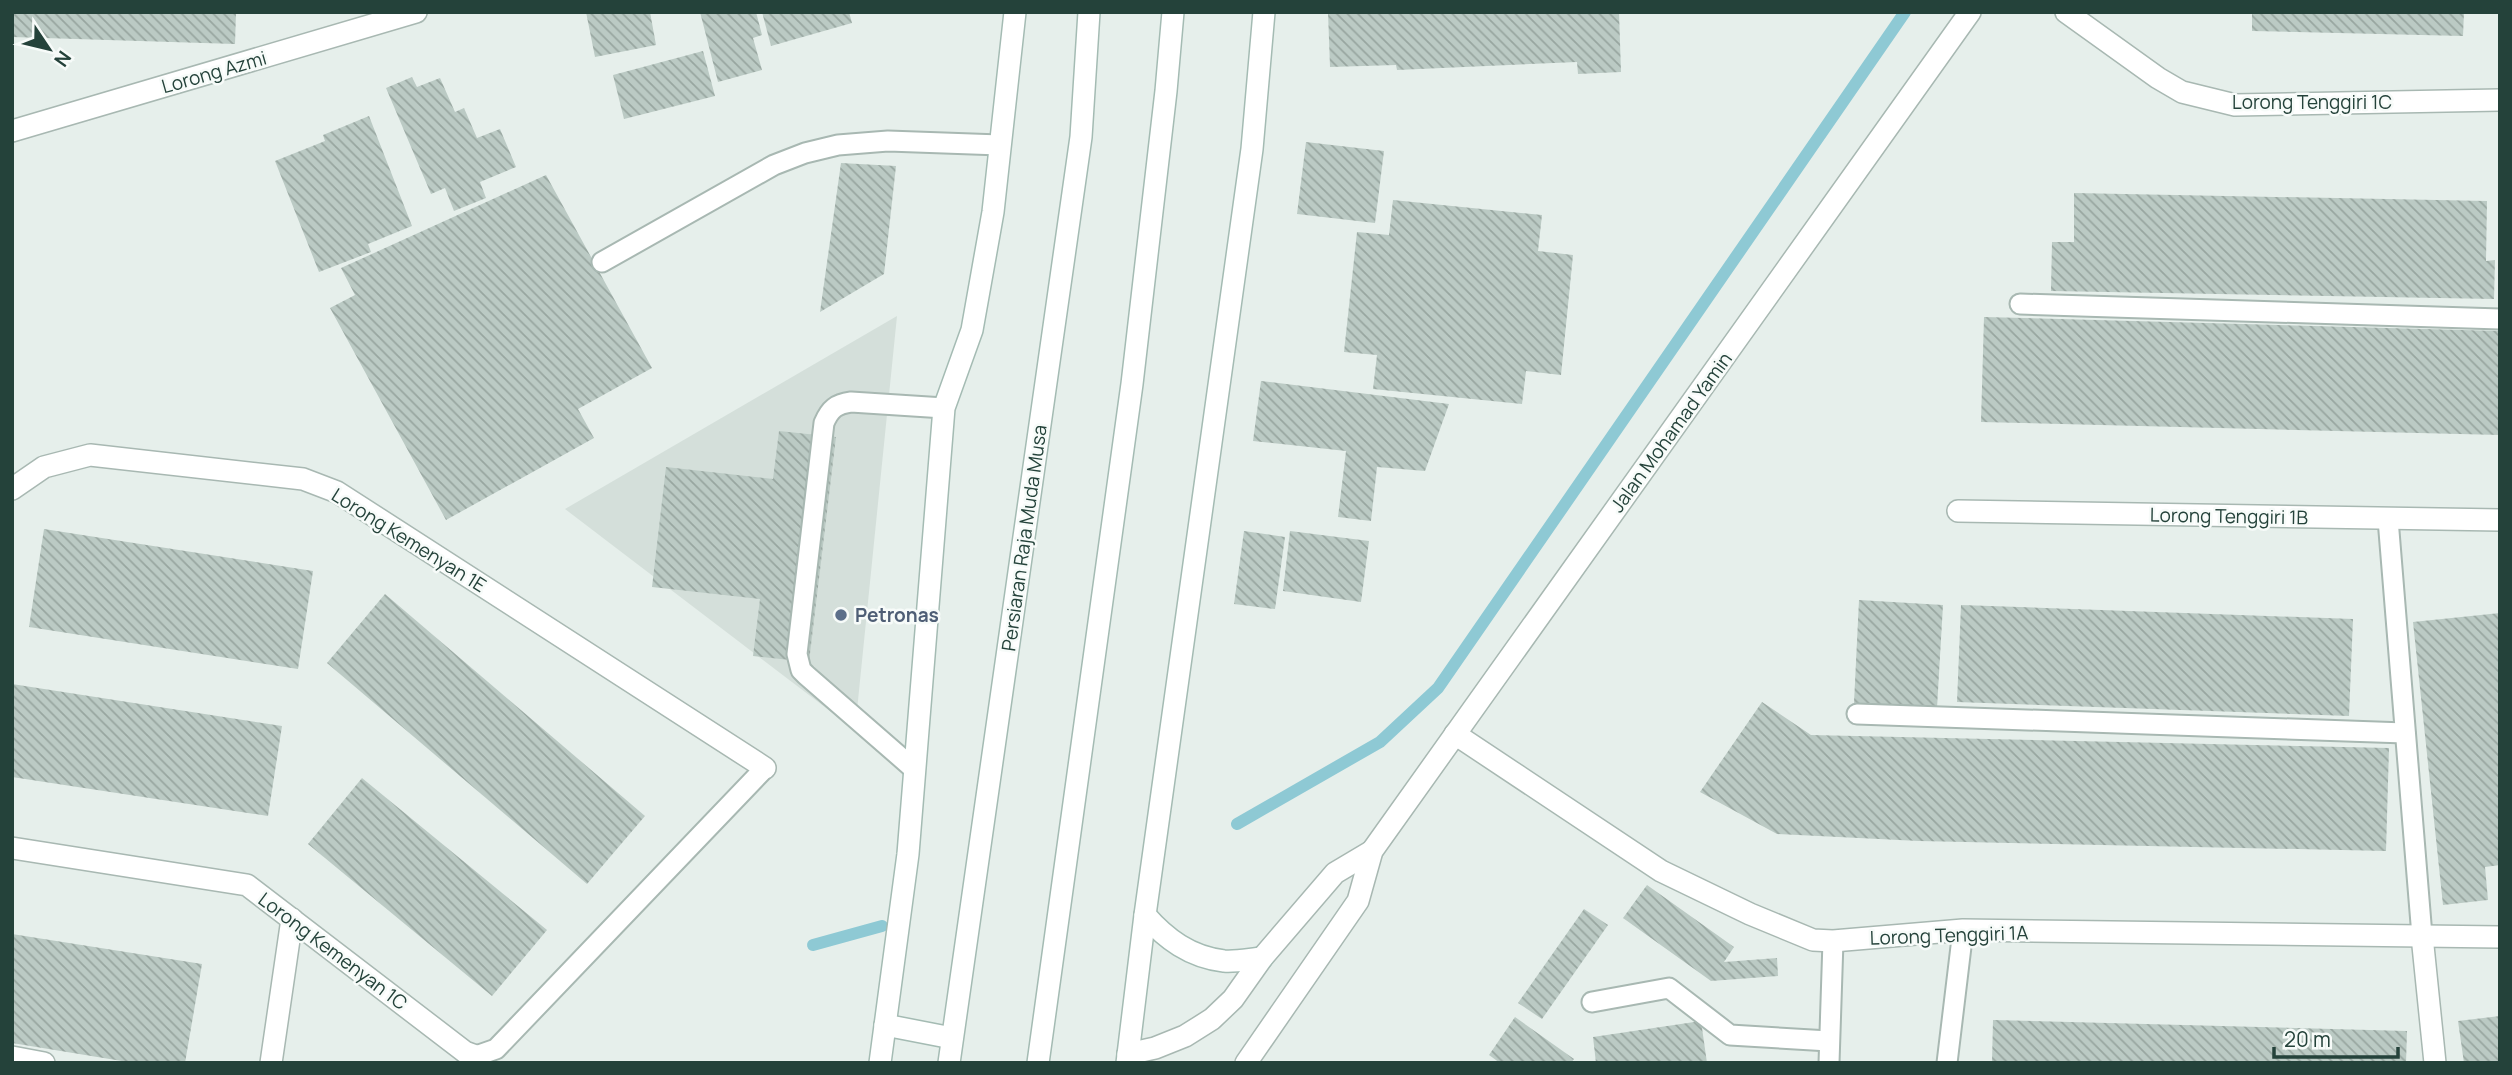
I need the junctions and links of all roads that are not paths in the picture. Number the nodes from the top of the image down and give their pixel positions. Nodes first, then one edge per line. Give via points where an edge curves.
1 (416, 12) edge
2 (1015, 12) edge
3 (1089, 12) edge
4 (1172, 12) edge
5 (1264, 12) edge
6 (1970, 12) edge
7 (2066, 12) edge
8 (2500, 100) edge
9 (12, 131) edge
10 (1000, 145) junction
11 (602, 262) dead end
12 (2020, 304) dead end
13 (2500, 319) edge
14 (944, 408) junction
15 (12, 489) edge
16 (1958, 511) dead end
17 (2388, 519) junction
18 (2500, 520) edge
19 (1857, 713) dead end
20 (2405, 733) junction
21 (1455, 734) junction
22 (765, 768) joint
23 (914, 769) junction
24 (12, 848) edge
25 (1372, 851) junction
26 (1144, 915) junction
27 (292, 919) junction
28 (1964, 930) junction
29 (2422, 936) junction
30 (2500, 937) edge
31 (1833, 941) junction
32 (1262, 958) junction
33 (1592, 1002) dead end
34 (885, 1025) junction
35 (952, 1038) junction
36 (1829, 1041) junction
37 (476, 1056) joint
38 (12, 1057) edge
39 (1127, 1059) edge
40 (44, 1063) edge
41 (271, 1063) edge
42 (880, 1063) edge
43 (949, 1063) edge
44 (1038, 1063) edge
45 (1245, 1063) edge
46 (1829, 1063) edge
47 (1948, 1063) edge
48 (2435, 1063) edge

1 - 9 street, Lorong Azmi
2 - 10 street
3 - 35 street, Persiaran Raja Muda Musa via 1081,138
4 - 44 street via 1132,384
5 - 26 street via 1252,149
6 - 21 street, Jalan Mohamad Yamin
7 - 8 street, Lorong Tenggiri 1C via 2182,92 2235,105
10 - 11 lane via 888,141 805,153 774,165
10 - 14 street via 972,330
12 - 13 lane
14 - 23 street
14 - 23 lane via 851,402 839,403 829,412 797,654 806,675
15 - 22 street, Lorong Kemenyan 1E via 44,467 90,455 303,479 337,492
16 - 17 street, Lorong Tenggiri 1B
17 - 18 street, Lorong Tenggiri 1B
17 - 20 lane
19 - 20 lane
20 - 29 lane
21 - 25 street, Jalan Mohamad Yamin
21 - 31 street, Lorong Tenggiri 1A via 1661,872 1800,935
22 - 37 lane via 496,1049
23 - 34 street via 908,854
24 - 27 street, Lorong Kemenyan 1C via 247,885
25 - 32 street, Jalan Mohamad Yamin via 1335,873
25 - 45 street, Jalan Mohamad Yamin via 1358,901
26 - 32 street via 1186,951 1224,961
26 - 39 street
27 - 37 street, Lorong Kemenyan 1C
27 - 41 street
28 - 29 street, Lorong Tenggiri 1A
28 - 31 street, Lorong Tenggiri 1A
28 - 47 lane
29 - 30 street, Lorong Tenggiri 1A
29 - 48 street
31 - 36 lane
32 - 39 street, Jalan Mohamad Yamin via 1233,999 1212,1019 1185,1036
33 - 36 lane via 1669,988 1730,1035
34 - 35 street
34 - 42 street
35 - 43 street, Persiaran Raja Muda Musa
36 - 46 lane
38 - 40 street

